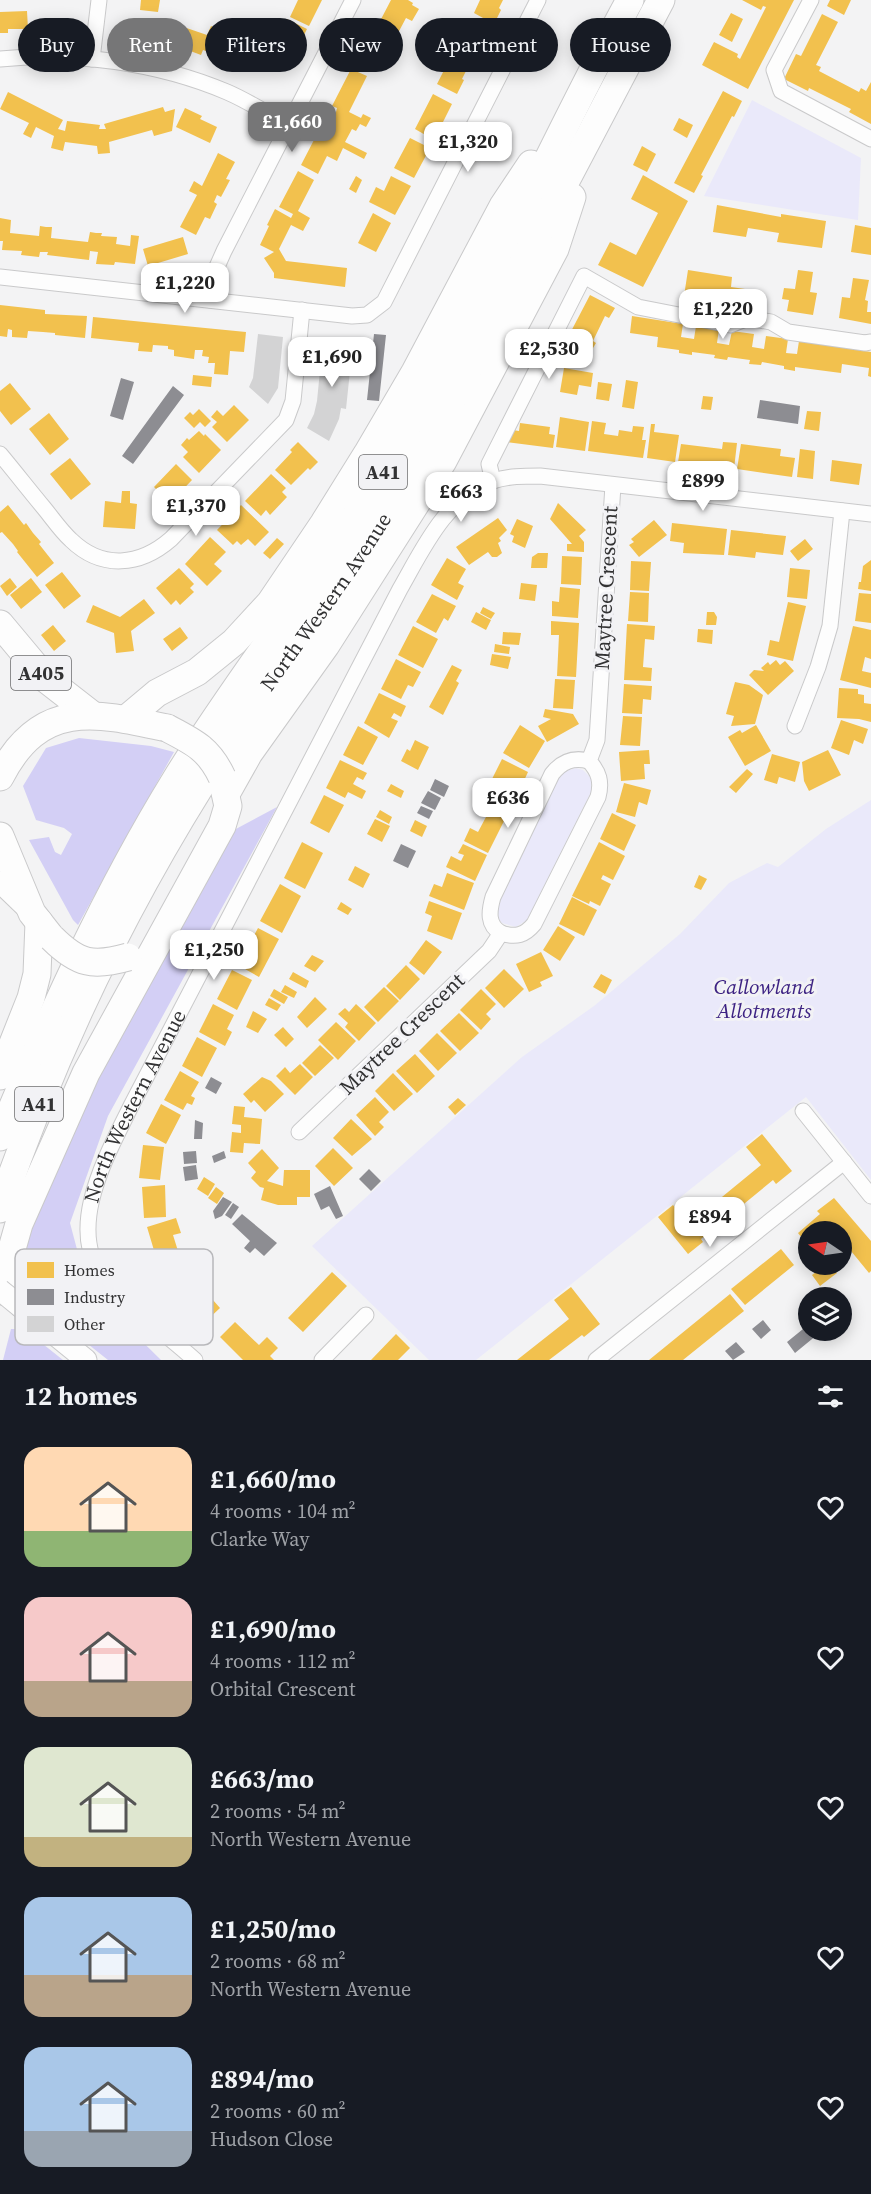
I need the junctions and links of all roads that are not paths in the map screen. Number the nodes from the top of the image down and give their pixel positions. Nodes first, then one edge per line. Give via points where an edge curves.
1 (99, 0) edge
2 (353, 0) edge
3 (538, 0) edge
4 (630, 0) edge
5 (661, 0) edge
6 (811, 0) edge
7 (95, 34) edge
8 (18, 58) edge
9 (0, 59) edge
10 (95, 60) edge
11 (584, 85) junction
12 (601, 113) junction
13 (288, 125) junction
14 (871, 139) edge
15 (0, 277) edge
16 (210, 300) junction
17 (302, 310) junction
18 (871, 342) edge
19 (0, 454) edge
20 (493, 482) junction
21 (612, 485) junction
22 (842, 511) junction
23 (871, 514) edge
24 (0, 624) edge
25 (91, 714) junction
26 (126, 719) junction
27 (795, 726) dead end
28 (0, 740) edge
29 (589, 761) junction
30 (2, 773) edge
31 (224, 786) junction
32 (0, 836) edge
33 (0, 882) edge
34 (41, 924) junction
35 (501, 933) junction
36 (161, 936) junction
37 (0, 1076) edge
38 (803, 1111) dead end
39 (299, 1132) dead end
40 (0, 1137) edge
41 (844, 1162) junction
42 (871, 1196) edge
43 (0, 1209) edge
44 (91, 1249) edge
45 (7, 1296) edge
46 (366, 1315) dead end
47 (67, 1345) edge
48 (178, 1345) edge
49 (86, 1360) edge
50 (195, 1360) edge
51 (322, 1360) edge
52 (596, 1360) edge

1 - 7 street
2 - 13 street
3 - 17 street via 384,302 361,317
4 - 11 highway, North Western Avenue / A41
5 - 12 highway, North Western Avenue / A41
6 - 14 street via 774,70 781,91
8 - 9 street
10 - 13 street via 188,78 228,93
11 - 26 highway via 503,206 415,372 324,523 270,603 234,642 197,672 158,693
11 - 40 highway, North Western Avenue / A41 via 506,247 378,482 177,778 134,853 76,963
12 - 31 highway via 555,249 444,461 326,645
12 - 43 highway, North Western Avenue / A41 via 435,434 388,513 236,731 152,869 75,1022 40,1101
13 - 16 street via 216,269
15 - 16 street
16 - 17 street
17 - 19 street via 293,400 286,420 159,550 131,561 113,561 86,553 69,539
18 - 20 street via 788,332 771,322 748,318 730,325 639,307 584,276 489,464
20 - 21 street, North Western Avenue via 540,476
20 - 44 street, North Western Avenue via 463,498 436,525 390,609 130,1106 94,1190 89,1216
21 - 22 street, North Western Avenue
21 - 29 street, Maytree Crescent via 597,740
22 - 23 street, North Western Avenue
22 - 27 street via 830,626
24 - 25 highway, A405 via 46,679
25 - 26 highway
25 - 30 highway via 66,717 46,726 17,750
26 - 31 highway, bridge via 167,728 204,750
28 - 30 highway
29 - 35 street via 599,774 598,797 534,924 523,934
29 - 35 street via 569,760 552,774 490,907 491,922
31 - 36 highway via 228,806 222,826
32 - 34 highway
33 - 34 street
34 - 36 highway, bridge via 68,954 88,962 108,963 128,957
34 - 37 highway via 31,998
35 - 39 street, Maytree Crescent via 489,951
36 - 45 highway via 86,1073 19,1224
38 - 41 street
41 - 42 street
41 - 52 street
46 - 51 street
47 - 49 street
48 - 50 street, North Western Avenue

